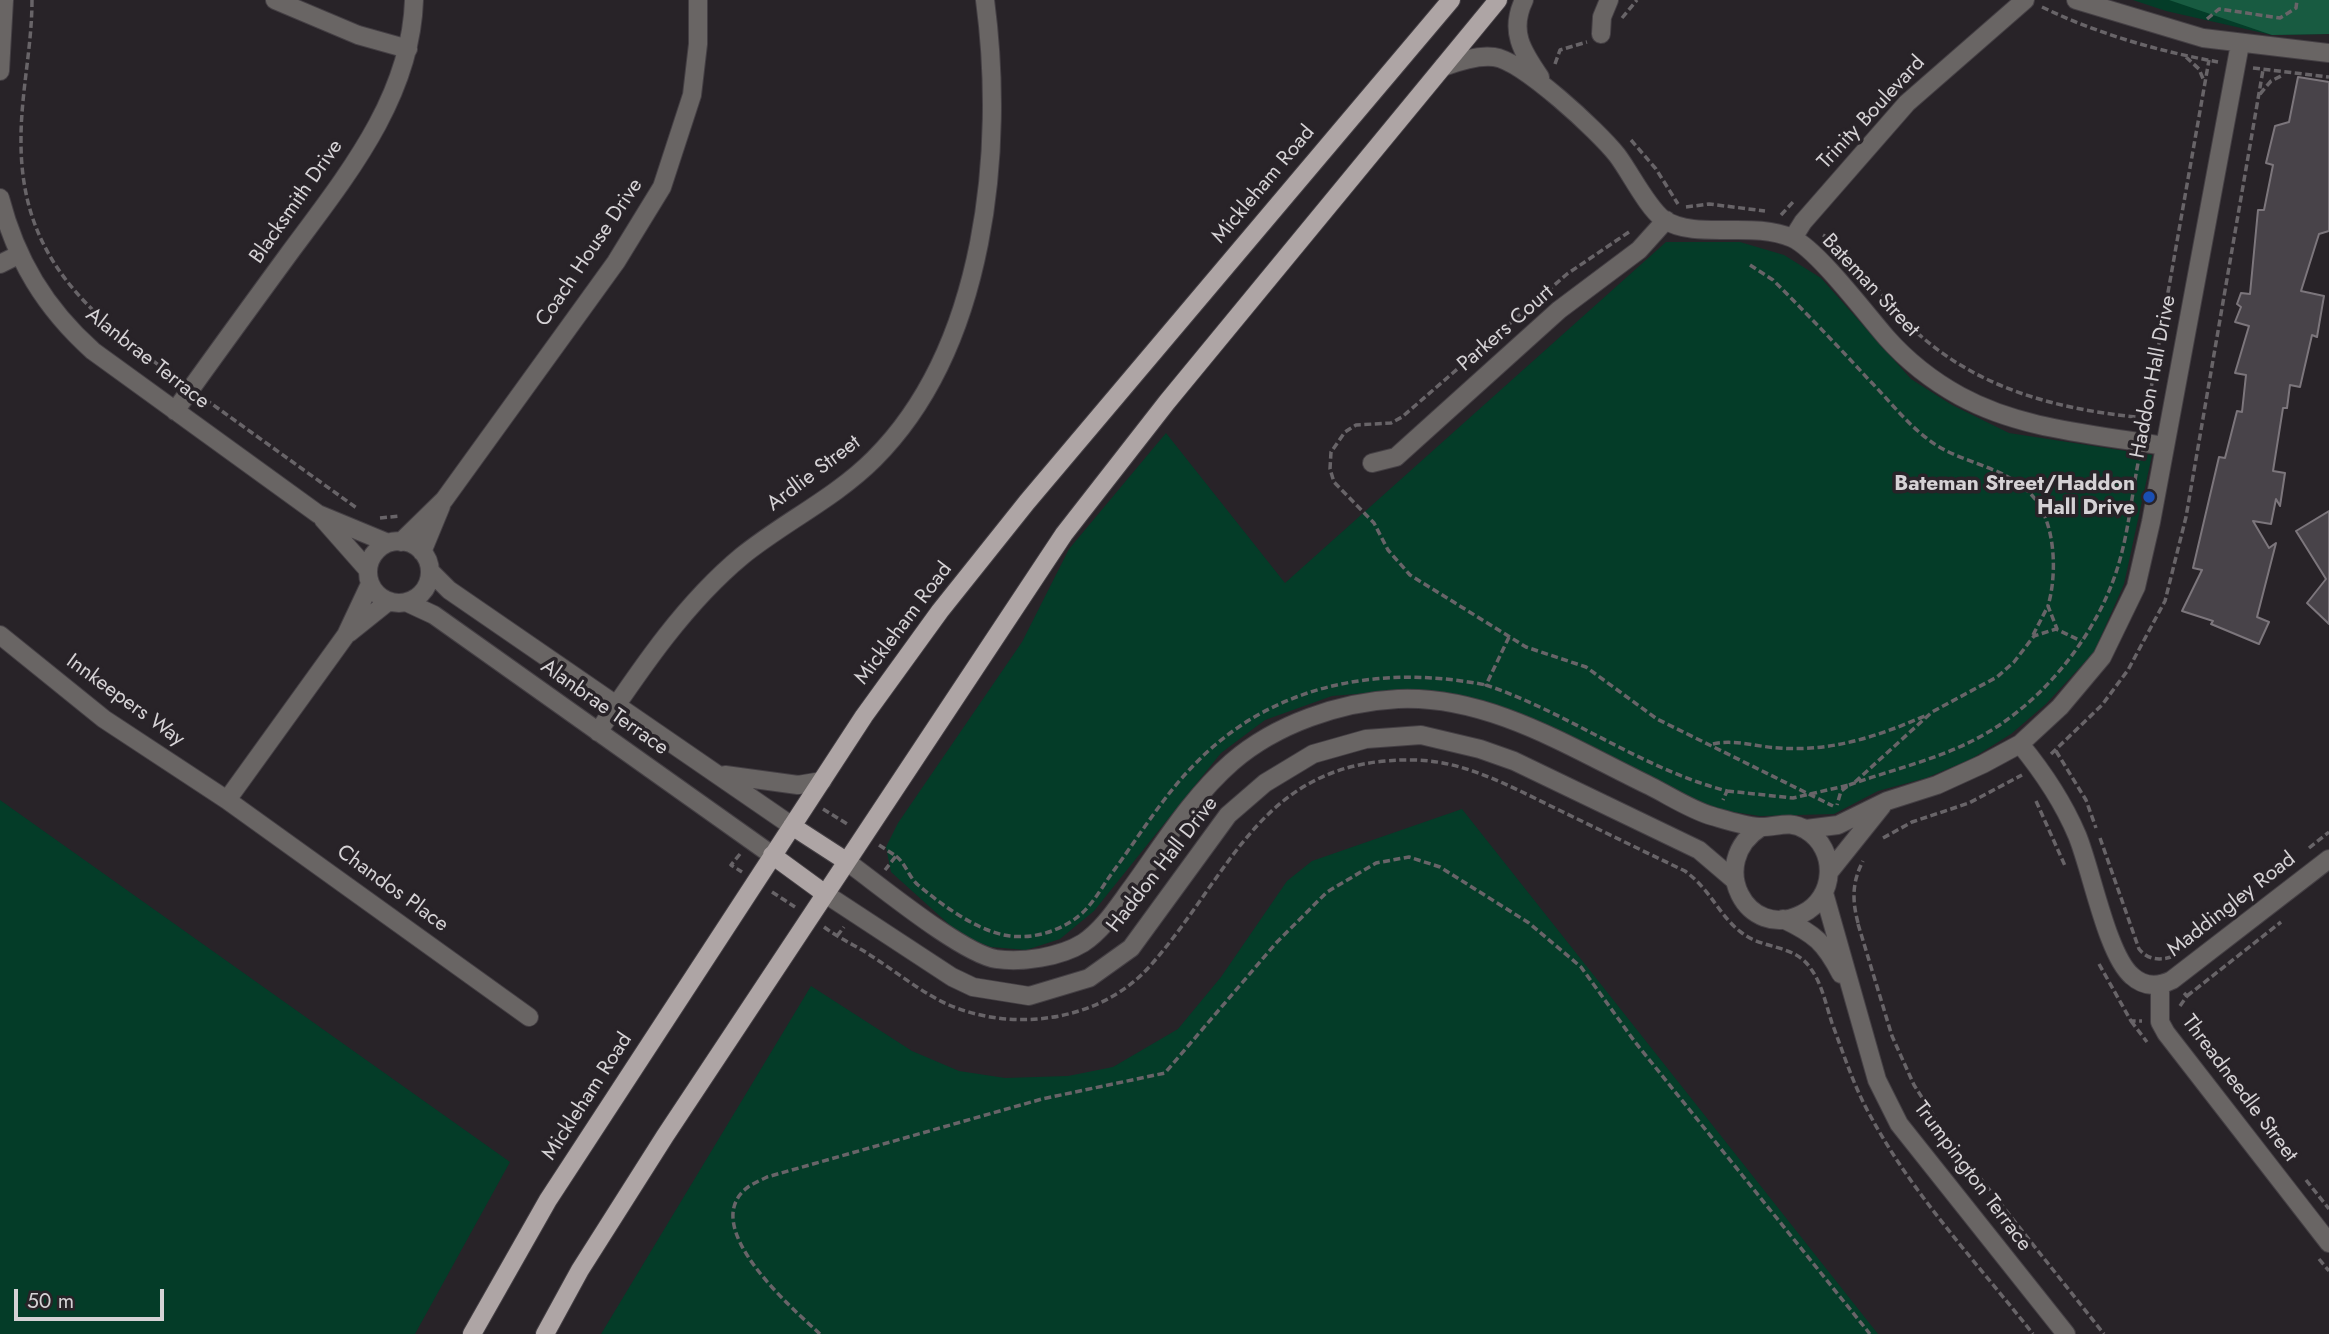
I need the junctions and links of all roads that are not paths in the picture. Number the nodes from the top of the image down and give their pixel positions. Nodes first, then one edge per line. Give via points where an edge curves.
1 (4, 0) edge
2 (275, 0) edge
3 (414, 0) edge
4 (698, 0) edge
5 (985, 0) edge
6 (1451, 0) edge
7 (1498, 0) edge
8 (1524, 0) edge
9 (1609, 0) edge
10 (2025, 0) edge
11 (2077, 0) edge
12 (1601, 34) road end
13 (2240, 44) junction
14 (408, 49) junction
15 (2329, 53) edge
16 (1443, 67) junction
17 (0, 71) edge
18 (1547, 89) junction
19 (0, 198) edge
20 (1666, 220) junction
21 (1798, 231) junction
22 (18, 255) junction
23 (0, 264) edge
24 (175, 411) junction
25 (2164, 446) junction
26 (1372, 463) dead end
27 (444, 500) junction
28 (318, 514) junction
29 (394, 543) junction
30 (422, 552) junction
31 (430, 571) junction
32 (369, 577) junction
33 (397, 602) junction
34 (0, 635) edge
35 (346, 635) junction
36 (616, 706) junction
37 (598, 732) junction
38 (2020, 744) junction
39 (715, 773) junction
40 (822, 781) junction
41 (227, 800) junction
42 (1887, 801) junction
43 (792, 826) junction
44 (1761, 827) junction
45 (1806, 829) junction
46 (772, 855) junction
47 (2329, 859) edge
48 (846, 861) junction
49 (1830, 872) junction
50 (1733, 878) junction
51 (824, 893) junction
52 (1824, 893) junction
53 (1783, 919) junction
54 (2160, 985) junction
55 (1852, 996) junction
56 (529, 1017) dead end
57 (2329, 1243) edge
58 (472, 1334) edge
59 (545, 1334) edge
60 (2066, 1334) edge

1 - 17 street
2 - 14 street via 358,35
3 - 14 street, Blacksmith Drive
4 - 27 street, Coach House Drive via 692,94 662,187 616,262
5 - 36 street, Ardlie Street via 991,138 981,223 962,306 931,384 912,414 851,480 711,584
6 - 40 main road, Mickleham Road via 1027,502 940,611
7 - 16 main road
8 - 18 street via 1516,19 1518,41
9 - 12 street via 1601,17
10 - 21 street, Trinity Boulevard via 1907,103
11 - 13 street via 2203,38
13 - 15 street
13 - 25 street, Haddon Hall Drive
14 - 24 street, Blacksmith Drive via 386,108 356,162
16 - 18 street via 1496,57 1514,64
16 - 48 main road via 1064,534
18 - 20 street via 1615,153 1657,214
19 - 22 street, Alanbrae Terrace
20 - 21 street, Bateman Street via 1689,229
20 - 26 street, Parkers Court via 1639,250 1559,310 1396,457
21 - 25 street, Bateman Street via 1887,339 1932,380 2011,419
22 - 23 street
22 - 24 street, Alanbrae Terrace via 68,329
24 - 28 street, Alanbrae Terrace
25 - 38 street, Haddon Hall Drive via 2136,587 2102,657 2060,707
27 - 29 street, Coach House Drive
27 - 30 street, Coach House Drive
28 - 29 street, Alanbrae Terrace
28 - 32 street, Alanbrae Terrace
29 - 30 street
29 - 32 street via 374,554
30 - 31 street
31 - 33 street via 423,591
31 - 36 street, Alanbrae Terrace via 449,590
32 - 33 street
32 - 35 street
33 - 35 street
33 - 37 street, Alanbrae Terrace via 434,615
34 - 41 street, Innkeepers Way via 104,719
35 - 41 street
36 - 37 street, Ardlie Street
36 - 39 street, Alanbrae Terrace
37 - 46 street, Alanbrae Terrace
38 - 42 street, Haddon Hall Drive via 1937,785
38 - 54 street via 2054,790 2077,835 2116,952 2130,975
39 - 40 street via 798,785
39 - 43 street, Alanbrae Terrace
40 - 43 main road, Mickleham Road
41 - 56 street, Chandos Place
42 - 45 street, Haddon Hall Drive via 1838,825
42 - 49 street
43 - 46 main road, Mickleham Road
43 - 48 main road
44 - 45 street via 1777,823
44 - 48 street, Haddon Hall Drive via 1709,816 1537,731 1480,709 1398,699 1336,709 1280,731 1234,761 1196,798 1105,924 1065,951 1029,959 994,958 962,944
44 - 50 street via 1740,846
45 - 49 street via 1823,848
46 - 51 main road
46 - 58 main road, Mickleham Road via 548,1200
47 - 54 street, Maddingley Road
48 - 51 main road
49 - 52 street
50 - 51 street, Haddon Hall Drive via 1697,848 1514,761 1421,735 1366,739 1313,754 1265,783 1228,815 1131,948 1089,978 1029,996 973,987 952,977
50 - 53 street via 1740,897 1752,909
51 - 59 main road via 631,1189
52 - 53 street via 1800,916
52 - 55 street, Trumpington Terrace
53 - 55 street, Trumpington Terrace via 1810,931 1828,950
54 - 57 street, Threadneedle Street via 2160,1022 2166,1033
55 - 60 street, Trumpington Terrace via 1877,1080 1899,1124

